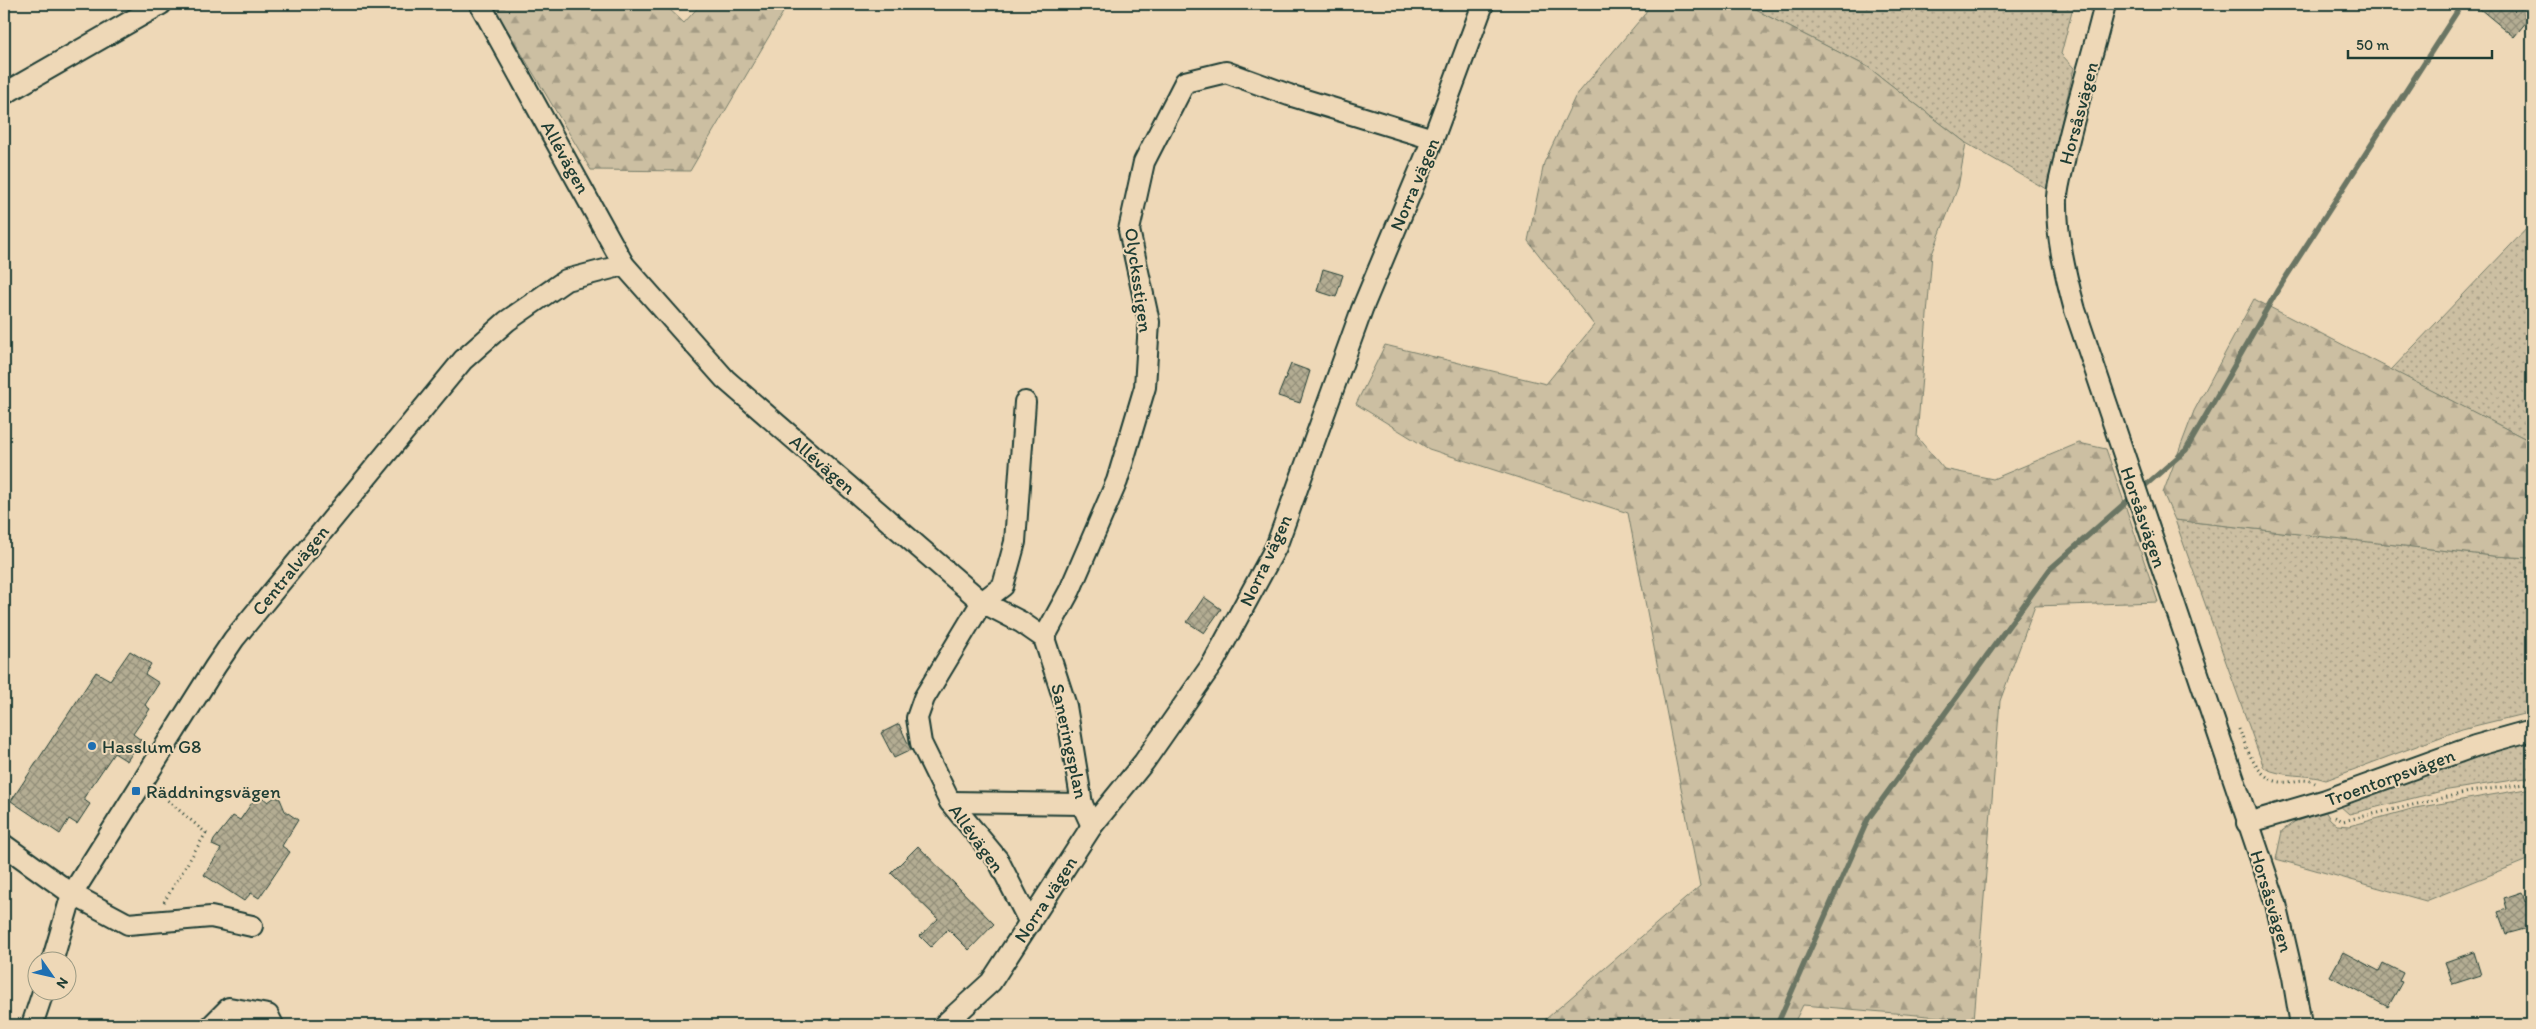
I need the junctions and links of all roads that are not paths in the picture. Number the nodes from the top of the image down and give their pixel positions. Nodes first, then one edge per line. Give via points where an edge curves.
1 (161, 4) edge
2 (480, 4) edge
3 (1483, 4) edge
4 (2106, 4) edge
5 (4, 94) edge
6 (1433, 139) junction
7 (624, 265) junction
8 (1025, 402) dead end
9 (982, 602) junction
10 (1044, 638) junction
11 (2532, 730) edge
12 (950, 802) junction
13 (1082, 804) junction
14 (2247, 823) junction
15 (1092, 826) junction
16 (4, 845) edge
17 (72, 894) junction
18 (1030, 923) junction
19 (252, 926) dead end
20 (55, 952) edge
21 (40, 1002) edge
22 (32, 1025) edge
23 (212, 1025) edge
24 (273, 1025) edge
25 (944, 1025) edge
26 (2301, 1025) edge

1 - 5 street
2 - 7 street, Allévägen
3 - 6 street, Norra vägen
4 - 14 street, Horsåsvägen via 2070,134 2057,195 2057,226 2063,268
6 - 10 street, Olycksstigen via 1226,72 1186,82 1144,162 1129,230 1149,322 1146,387 1117,481 1070,590
6 - 15 street, Norra vägen via 1362,309 1276,547 1213,663 1144,762
7 - 9 street, Allévägen via 725,379
7 - 17 street, Centralvägen via 566,280 507,321 463,360 234,639
8 - 9 street via 1015,542 1003,586
9 - 10 street
9 - 12 street, Allévägen via 936,675 917,718 921,743
10 - 13 street, Saneringsplan via 1066,706
11 - 14 street, Troentorpsvägen via 2475,746 2326,800
12 - 13 street
12 - 18 street, Allévägen via 998,860
13 - 15 street, Saneringsplan
14 - 26 street, Horsåsvägen via 2276,904 2294,977
15 - 18 street, Norra vägen
16 - 17 street
17 - 19 street via 128,924 211,917
17 - 20 street, Centralvägen
18 - 25 street, Norra vägen via 992,982
21 - 22 street
23 - 24 street via 229,1008 268,1015

